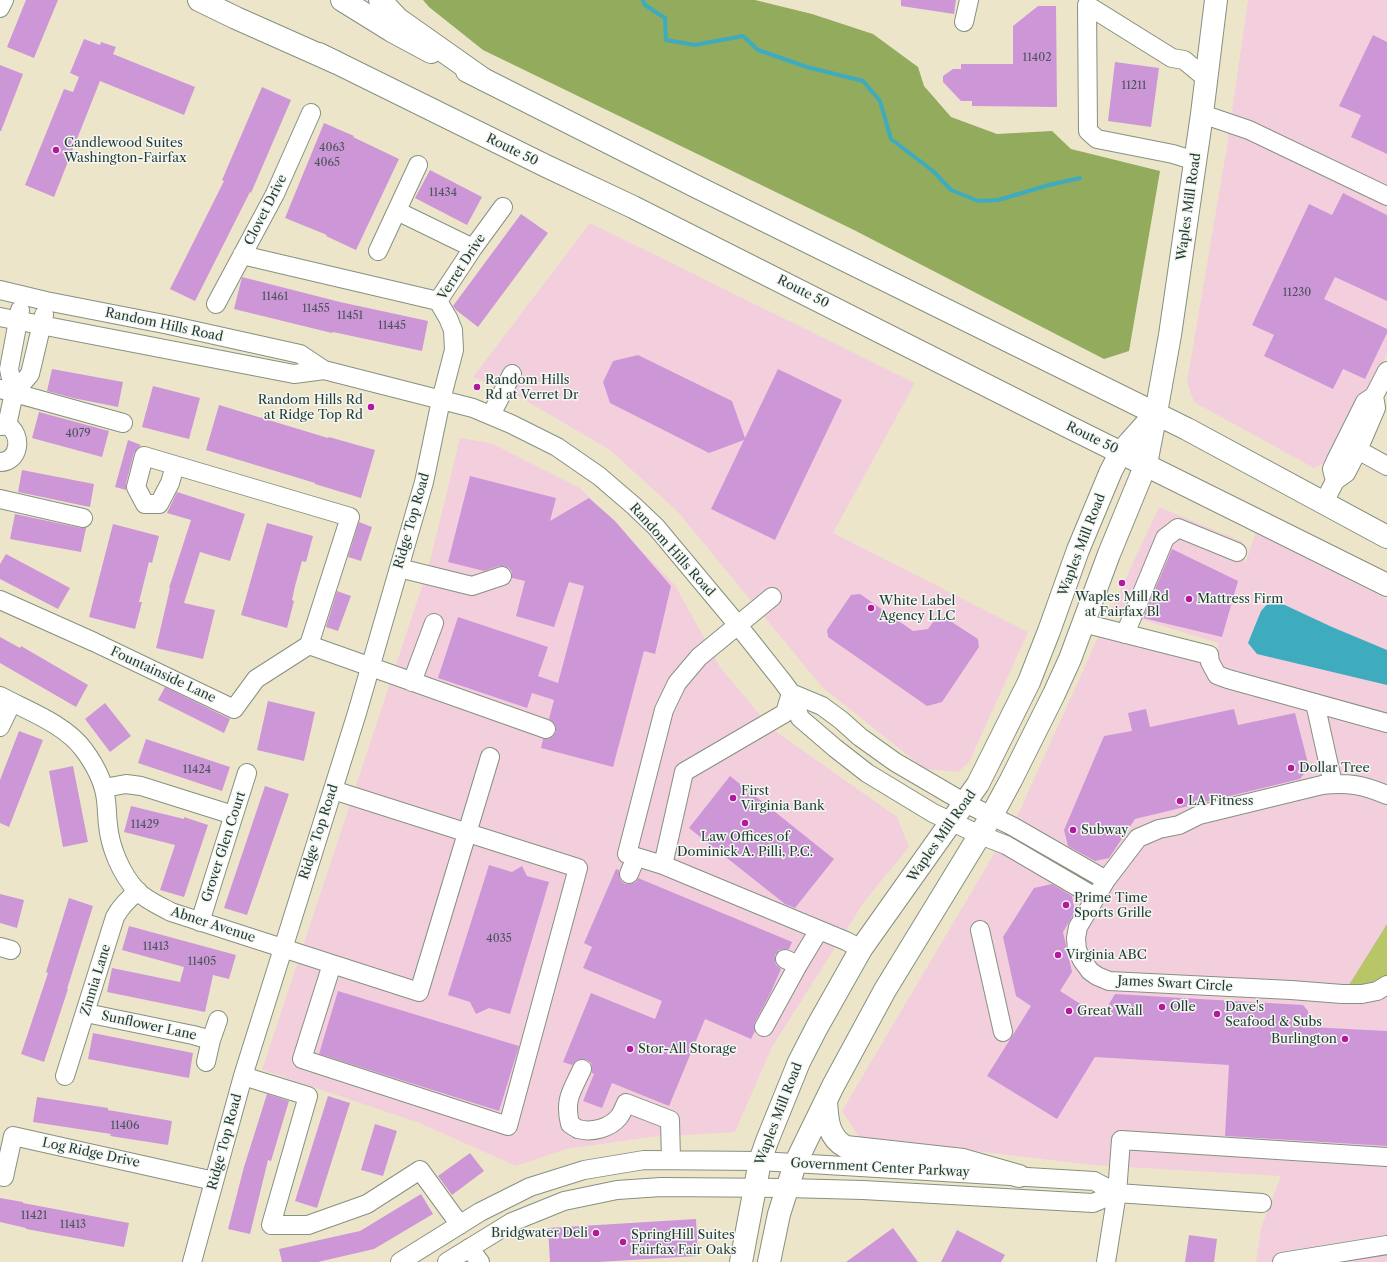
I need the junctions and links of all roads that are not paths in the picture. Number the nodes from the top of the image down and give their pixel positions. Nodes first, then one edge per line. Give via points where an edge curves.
1 (4, 0) edge
2 (199, 0) edge
3 (219, 0) edge
4 (342, 0) edge
5 (380, 0) edge
6 (969, 0) edge
7 (1216, 0) edge
8 (1082, 3) edge
9 (0, 8) edge
10 (964, 22) dead end
11 (336, 62) junction
12 (483, 79) junction
13 (1207, 79) junction
14 (311, 113) dead end
15 (1202, 114) junction
16 (1195, 161) junction
17 (418, 165) dead end
18 (1387, 196) edge
19 (503, 207) dead end
20 (397, 211) junction
21 (473, 248) junction
22 (378, 252) dead end
23 (242, 255) junction
24 (0, 290) edge
25 (23, 295) junction
26 (46, 301) junction
27 (438, 301) junction
28 (216, 304) dead end
29 (0, 317) edge
30 (18, 321) junction
31 (41, 326) junction
32 (324, 370) junction
33 (1387, 371) edge
34 (512, 374) dead end
35 (7, 391) edge
36 (1374, 396) junction
37 (441, 400) junction
38 (1156, 413) junction
39 (491, 415) junction
40 (123, 423) dead end
41 (4, 426) edge
42 (1358, 450) junction
43 (1120, 452) junction
44 (0, 462) edge
45 (1146, 464) junction
46 (175, 466) dead end
47 (1387, 466) edge
48 (1335, 481) junction
49 (0, 499) edge
50 (1324, 502) junction
51 (83, 518) dead end
52 (1387, 537) edge
53 (1237, 552) dead end
54 (399, 568) junction
55 (502, 576) dead end
56 (1387, 585) edge
57 (772, 597) dead end
58 (0, 600) edge
59 (1083, 623) junction
60 (434, 624) dead end
61 (737, 624) junction
62 (1125, 634) junction
63 (309, 645) junction
64 (370, 668) junction
65 (412, 682) junction
66 (791, 693) junction
67 (6, 699) edge
68 (1315, 703) junction
69 (1387, 723) edge
70 (0, 728) edge
71 (546, 729) dead end
72 (490, 757) dead end
73 (247, 773) dead end
74 (1333, 784) junction
75 (104, 788) junction
76 (333, 790) junction
77 (1387, 795) edge
78 (965, 803) junction
79 (234, 815) junction
80 (992, 816) junction
81 (953, 821) junction
82 (467, 833) junction
83 (980, 835) junction
84 (636, 857) junction
85 (663, 865) junction
86 (629, 874) dead end
87 (1106, 880) junction
88 (138, 892) junction
89 (1095, 897) junction
90 (200, 922) junction
91 (819, 930) junction
92 (980, 930) dead end
93 (283, 948) junction
94 (862, 949) junction
95 (332, 964) junction
96 (1387, 985) edge
97 (86, 1013) junction
98 (218, 1020) dead end
99 (764, 1027) dead end
100 (1003, 1032) dead end
101 (211, 1040) junction
102 (206, 1062) dead end
103 (582, 1069) dead end
104 (66, 1076) dead end
105 (243, 1076) junction
106 (826, 1101) junction
107 (1387, 1157) edge
108 (671, 1160) junction
109 (760, 1161) junction
110 (796, 1164) junction
111 (0, 1176) edge
112 (1019, 1176) junction
113 (214, 1181) junction
114 (755, 1187) junction
115 (787, 1188) junction
116 (1117, 1193) junction
117 (1262, 1202) dead end
118 (460, 1225) junction
119 (1387, 1245) edge
120 (475, 1255) edge
121 (192, 1262) edge
122 (400, 1262) edge
123 (447, 1262) edge
124 (740, 1262) edge
125 (769, 1262) edge
126 (1106, 1262) edge
127 (1282, 1262) edge

1 - 9 street
2 - 11 main road
3 - 11 main road, Route 50
4 - 12 main road via 392,31
5 - 12 main road via 398,19
6 - 10 street
7 - 13 main road, Waples Mill Road
8 - 13 street via 1172,58 1184,60
8 - 16 street via 1088,131 1098,139
11 - 43 main road, Route 50 via 633,207
12 - 38 main road via 701,190
13 - 15 main road, Waples Mill Road
14 - 23 street, Clovet Drive via 275,194
15 - 16 main road, Waples Mill Road
15 - 18 street via 1249,130
16 - 38 main road, Waples Mill Road
17 - 20 street
19 - 21 street, Verret Drive
20 - 21 street
20 - 22 street
21 - 27 street, Verret Drive
23 - 27 street
23 - 28 street, Clovet Drive
24 - 25 street, Random Hills Road
25 - 26 street, Random Hills Road
25 - 30 street
26 - 31 street
26 - 32 street, Random Hills Road via 300,354
27 - 37 street, Verret Drive via 453,330 454,350
29 - 30 street, Random Hills Road
30 - 31 street, Random Hills Road
30 - 35 street
31 - 32 street, Random Hills Road via 294,374
31 - 35 street via 30,374
32 - 37 street, Random Hills Road
33 - 36 street
34 - 39 street
35 - 40 street
35 - 41 street
36 - 42 street via 1376,408
36 - 48 street via 1365,402 1336,460 1332,469
37 - 39 street, Random Hills Road
37 - 54 street, Ridge Top Road via 424,482
38 - 43 main road, Waples Mill Road
38 - 45 main road, Waples Mill Road
38 - 50 main road
39 - 61 street, Random Hills Road via 557,447 599,476 656,528
41 - 44 street via 11,427 16,434 18,446 10,459
42 - 47 street
42 - 48 street via 1346,473
43 - 45 main road, Route 50
43 - 78 main road, Waples Mill Road via 1078,550 1029,682 987,768
45 - 56 main road, Route 50
45 - 59 main road, Waples Mill Road
46 - 63 street via 350,517
48 - 50 street
49 - 51 street
50 - 52 main road
53 - 62 street via 1178,528 1165,538
54 - 55 street via 472,586
54 - 64 street, Ridge Top Road
57 - 61 street
58 - 63 street, Fountainside Lane via 234,709 256,679
59 - 62 street
59 - 80 main road, Waples Mill Road via 1054,694
60 - 65 street
61 - 66 street, Random Hills Road
61 - 84 street via 698,657 677,683 664,710 627,854
62 - 68 street via 1208,655 1217,675
63 - 64 street
64 - 65 street
64 - 76 street, Ridge Top Road
65 - 71 street
66 - 78 street, Random Hills Road via 822,706 895,762
66 - 81 street, Random Hills Road via 800,718 835,748 867,773 933,813
66 - 85 street via 775,703 741,739 684,772
67 - 70 street
67 - 75 street, Abner Avenue via 59,727 73,738 84,749
68 - 69 street
68 - 74 street
72 - 82 street
73 - 79 street, Grover Glen Court
74 - 77 street, James Swart Circle via 1358,785
74 - 87 street, James Swart Circle via 1199,815 1147,833 1138,838
75 - 79 street via 126,784 141,786
75 - 88 street, Abner Avenue via 113,849 122,869
76 - 82 street
76 - 93 street, Ridge Top Road
78 - 80 street, Random Hills Road
78 - 81 main road, Waples Mill Road
79 - 90 street, Grover Glen Court
80 - 83 main road, Waples Mill Road
80 - 87 street, Random Hills Road
81 - 83 street, Random Hills Road
81 - 94 main road, Waples Mill Road
82 - 95 street, Abner Avenue via 419,992
82 - 95 street via 578,868 510,1096 508,1126 302,1059 318,1034
83 - 89 street, Random Hills Road via 1006,845
83 - 106 main road, Waples Mill Road via 885,990
84 - 85 street
84 - 86 street
85 - 91 street
87 - 89 street, James Swart Circle
88 - 90 street, Abner Avenue via 171,912
88 - 97 street, Zinnia Lane via 129,898 116,917
89 - 96 street, James Swart Circle via 1078,927 1077,950 1090,971 1109,981 1342,994 1362,994
90 - 93 street, Abner Avenue
91 - 94 street
91 - 99 street via 791,962
92 - 100 street
93 - 95 street, Abner Avenue
93 - 105 street, Ridge Top Road
94 - 109 main road, Waples Mill Road via 798,1062
97 - 101 street, Sunflower Lane
97 - 104 street, Zinnia Lane
98 - 101 street
101 - 102 street
103 - 108 street via 568,1101 570,1124 578,1129 588,1130 611,1125 620,1116 626,1103 670,1120
105 - 113 street, Ridge Top Road
105 - 118 street via 308,1096 271,1224 308,1225 367,1204 420,1170
106 - 110 main road, Waples Mill Road
106 - 112 main road via 829,1128 840,1144 846,1147 963,1160
107 - 116 street via 1121,1140
108 - 109 street, Government Center Parkway
108 - 118 street, Government Center Parkway via 644,1160 584,1170 530,1187
109 - 110 street, Government Center Parkway
109 - 114 main road, Waples Mill Road
110 - 112 street, Government Center Parkway
110 - 115 main road, Waples Mill Road
111 - 113 street, Log Ridge Drive via 4,1177 13,1136
112 - 116 street, Government Center Parkway via 1094,1181
113 - 121 street, Ridge Top Road
114 - 115 street, Government Center Parkway
114 - 120 street, Government Center Parkway via 662,1187 624,1190 564,1202 512,1222
114 - 124 main road, Waples Mill Road
115 - 116 street, Government Center Parkway via 1093,1202
115 - 125 main road, Waples Mill Road
116 - 117 street, Government Center Parkway
116 - 126 street
118 - 122 street, Government Center Parkway
119 - 127 street
120 - 123 street, Government Center Parkway

